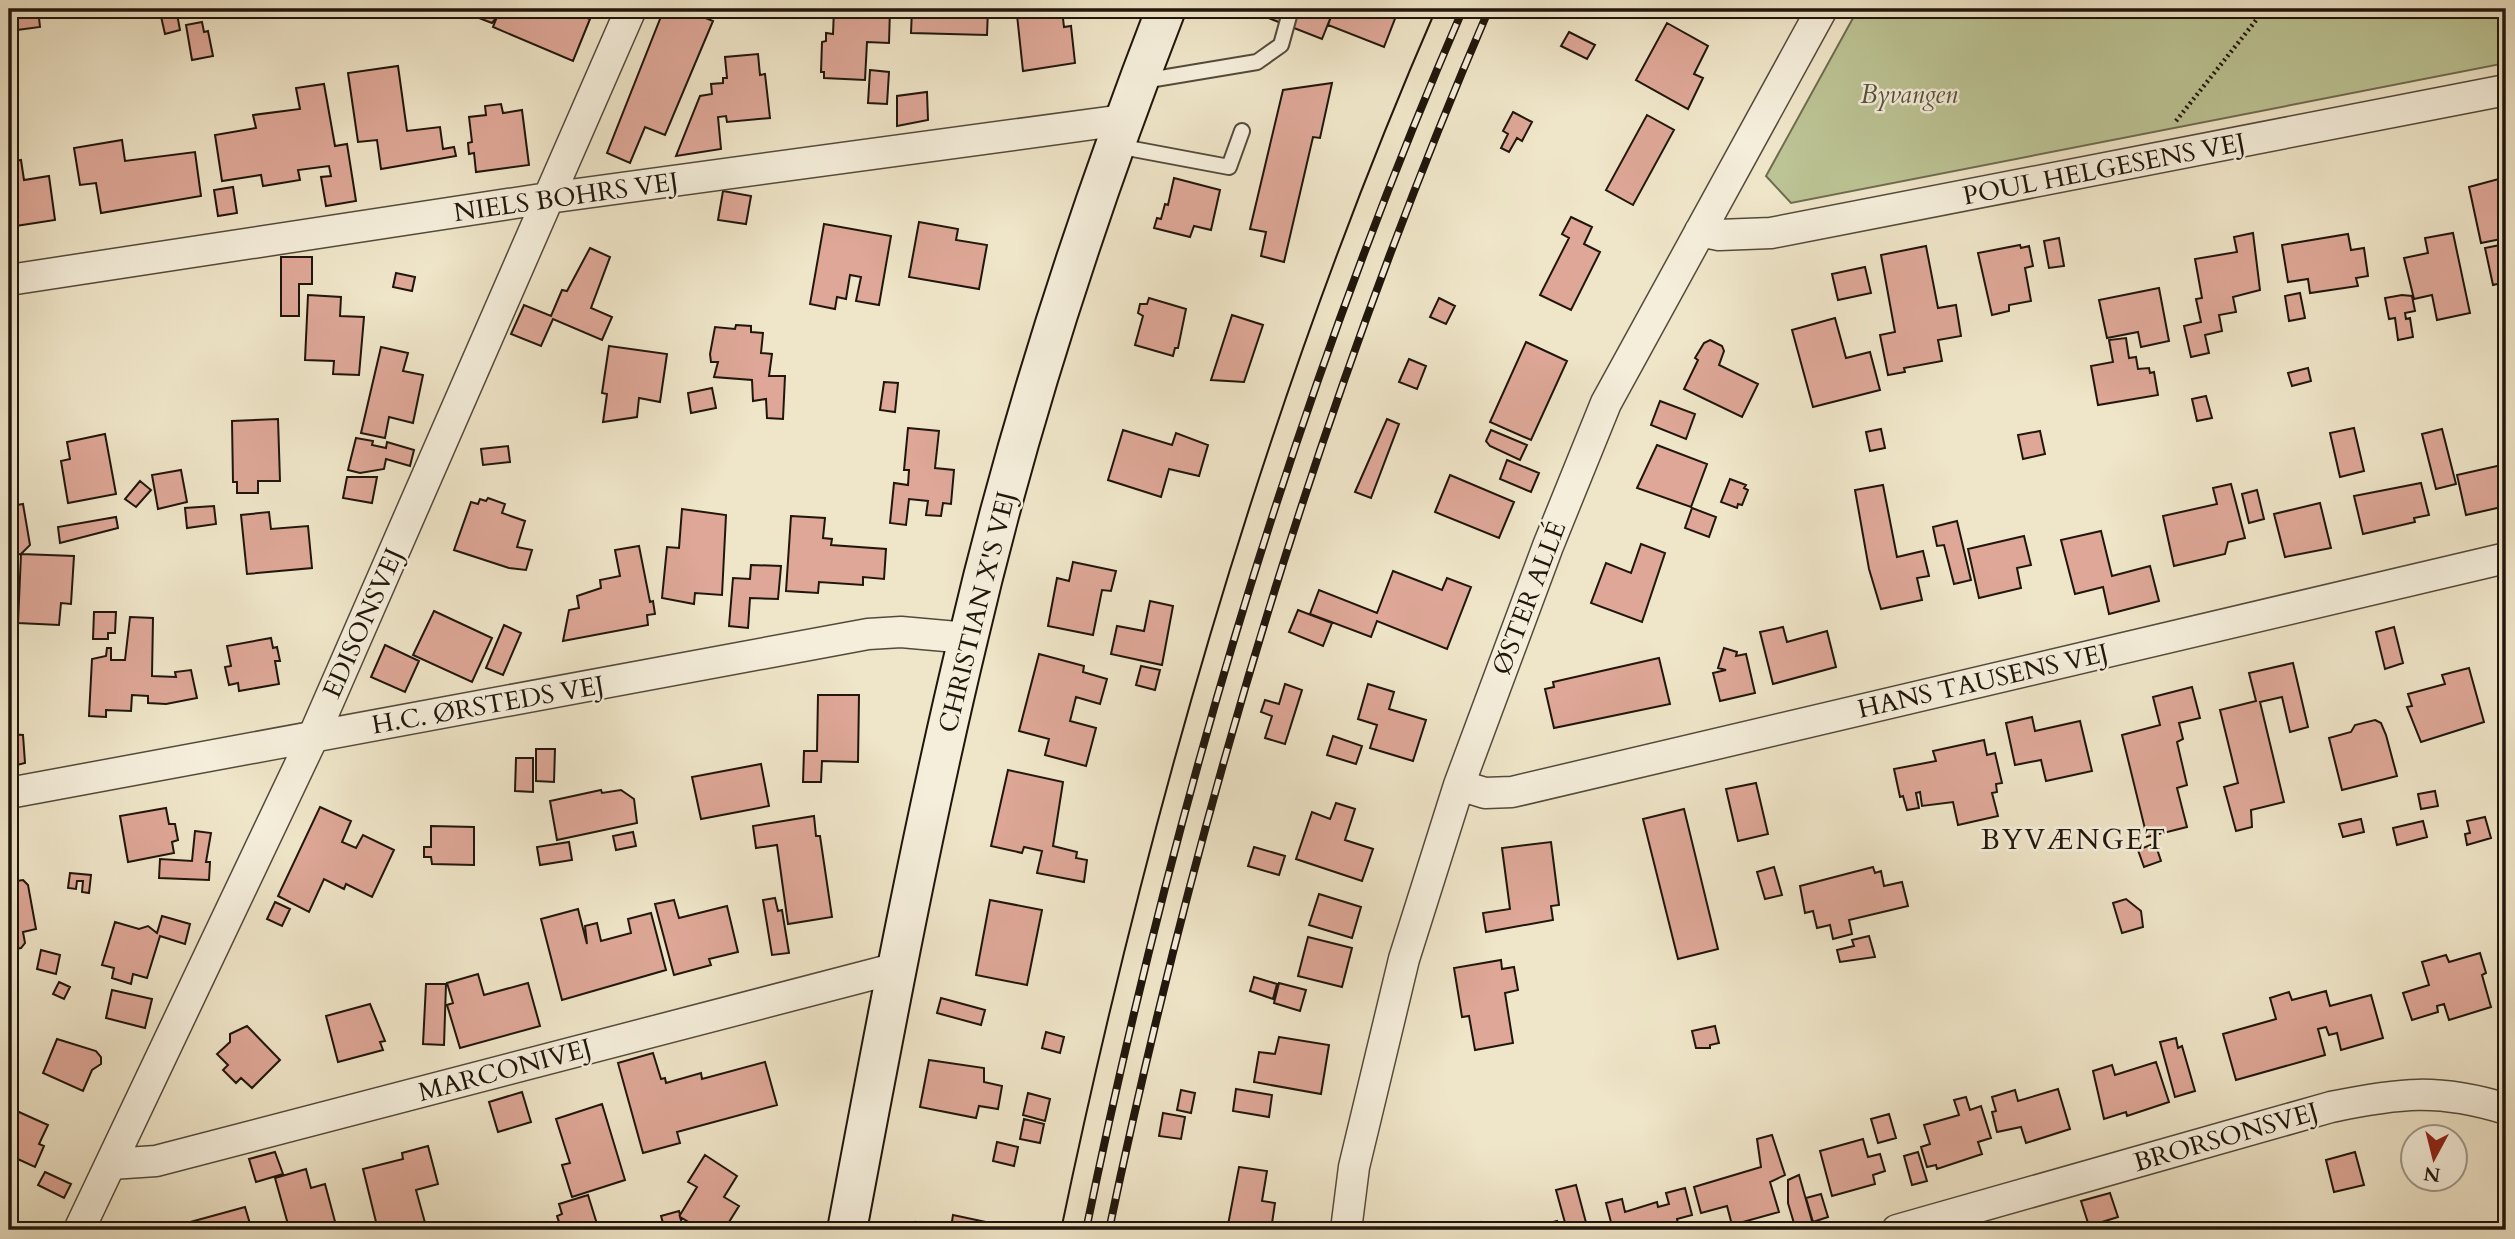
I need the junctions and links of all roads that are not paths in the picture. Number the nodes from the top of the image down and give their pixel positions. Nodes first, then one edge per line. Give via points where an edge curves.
1 (631, 9) edge
2 (1167, 9) edge
3 (1291, 9) edge
4 (1822, 9) edge
5 (1138, 82) junction
6 (2506, 90) edge
7 (1242, 131) dead end
8 (1119, 133) junction
9 (548, 198) junction
10 (1700, 231) junction
11 (9, 280) edge
12 (2506, 558) edge
13 (968, 638) junction
14 (313, 737) junction
15 (1460, 785) junction
16 (9, 793) edge
17 (897, 968) junction
18 (2506, 1109) edge
19 (111, 1164) junction
20 (1950, 1223) edge
21 (79, 1230) edge
22 (847, 1230) edge
23 (1346, 1230) edge
24 (1897, 1230) edge

1 - 9 street, EDISONSVEJ
2 - 5 street, CHRISTIAN X'S VEJ
3 - 5 lane via 1281,45 1257,62
4 - 10 street, ØSTER ALLÉ
5 - 8 street, CHRISTIAN X'S VEJ
6 - 10 street, POUL HELGESENS VEJ via 1771,233 1738,236
7 - 8 lane via 1229,167
8 - 9 street, NIELS BOHRS VEJ
8 - 13 street, CHRISTIAN X'S VEJ via 1024,427
9 - 11 street, NIELS BOHRS VEJ
9 - 14 street, EDISONSVEJ
10 - 15 street, ØSTER ALLÉ via 1606,403
12 - 15 street, HANS TAUSENS VEJ via 1512,792 1485,793
13 - 14 street, H.C. ØRSTEDS VEJ via 868,634
13 - 17 street, CHRISTIAN X'S VEJ
14 - 16 street, H.C. ØRSTEDS VEJ
14 - 19 street, EDISONSVEJ
15 - 23 street, ØSTER ALLÉ via 1404,959 1354,1167
17 - 19 street, MARCONIVEJ via 156,1161
17 - 22 street, CHRISTIAN X'S VEJ
18 - 20 street, BRORSONSVEJ via 2429,1093 2331,1107
19 - 21 street, EDISONSVEJ
20 - 24 street, BRORSONSVEJ

